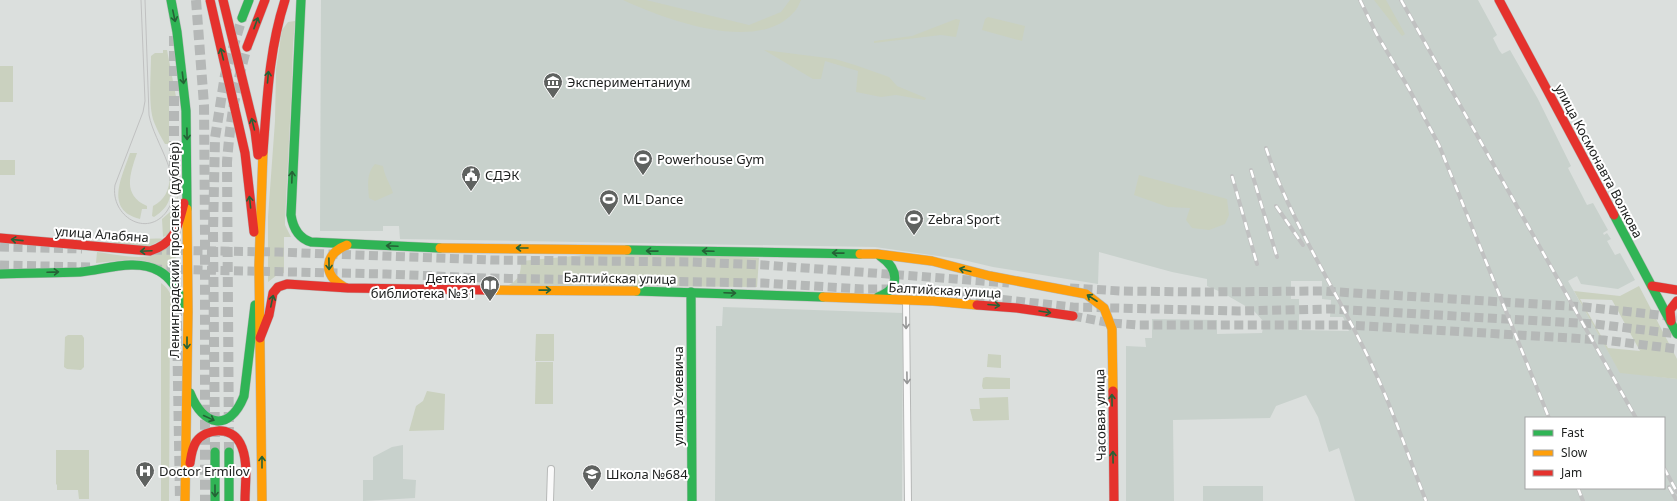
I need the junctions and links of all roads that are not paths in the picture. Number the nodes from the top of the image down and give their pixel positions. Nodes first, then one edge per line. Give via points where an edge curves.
1 (170, 0) edge
2 (210, 0) edge
3 (223, 0) edge
4 (249, 0) edge
5 (265, 0) edge
6 (285, 0) edge
7 (301, 0) edge
8 (1498, 0) edge
9 (242, 18) tunnel mouth
10 (247, 47) tunnel mouth
11 (260, 176) junction
12 (187, 190) junction
13 (0, 238) edge
14 (350, 244) junction
15 (877, 254) junction
16 (258, 255) junction
17 (0, 274) edge
18 (258, 279) junction
19 (1652, 286) junction
20 (348, 288) junction
21 (1677, 290) edge
22 (692, 292) junction
23 (872, 299) junction
24 (906, 300) junction
25 (1677, 301) edge
26 (188, 312) junction
27 (1073, 316) tunnel mouth
28 (1672, 324) junction
29 (1112, 329) joint
30 (1677, 334) edge
31 (260, 338) junction
32 (187, 374) junction
33 (215, 452) tunnel mouth
34 (229, 452) tunnel mouth
35 (551, 469) dead end
36 (186, 487) junction
37 (186, 501) edge
38 (215, 501) edge
39 (229, 501) edge
40 (245, 501) edge
41 (262, 501) edge
42 (550, 501) edge
43 (692, 501) edge
44 (908, 501) edge
45 (1114, 501) edge

1 -> 12 main road, Ленинградский проспект (дублёр) via 177,32 186,110
16 -> 2 main road, bridge via 245,153
11 -> 3 main road via 255,131
4 - 9 main road
10 -> 5 main road
11 -> 6 main road via 272,49
14 -> 7 main road, Балтийская улица via 307,242 298,237 292,223 296,67
8 - 19 main road, улица Космонавта Волкова
11 - 16 main road
12 -> 13 main road, улица Алабяна via 175,234 168,243 155,250 143,252
12 - 26 main road, Ленинградский проспект (дублёр)
15 -> 14 main road, Балтийская улица
14 -> 20 main road via 337,249 329,256 328,263 336,282
15 - 23 main road via 892,266 895,282 888,294
29 -> 15 main road, Балтийская улица via 1100,303 1086,294 990,276 932,261
16 - 18 main road
17 -> 26 main road via 153,268 170,281
18 - 31 main road
32 -> 18 main road via 192,400 201,414 214,421 222,421 236,413 244,396
19 - 21 main road
19 - 28 main road, улица Космонавта Волкова
20 -> 22 main road, Балтийская улица
31 -> 20 main road, Балтийская улица via 269,315 273,294 278,287 287,284
22 -> 23 main road, Балтийская улица
22 - 43 main road, улица Усиевича
23 - 24 main road, Балтийская улица
24 -> 27 main road, Балтийская улица via 960,302
24 -> 44 street
25 - 28 main road via 1669,311
26 -> 32 main road, Ленинградский проспект (дублёр)
28 - 30 main road, улица Космонавта Волкова
45 -> 29 main road, Часовая улица
41 -> 31 main road
32 - 36 main road, Ленинградский проспект (дублёр)
33 -> 38 main road
34 - 39 main road
35 - 42 street
36 - 37 main road, Ленинградский проспект (дублёр)
36 - 40 main road via 195,444 206,434 219,430 234,436 242,448

